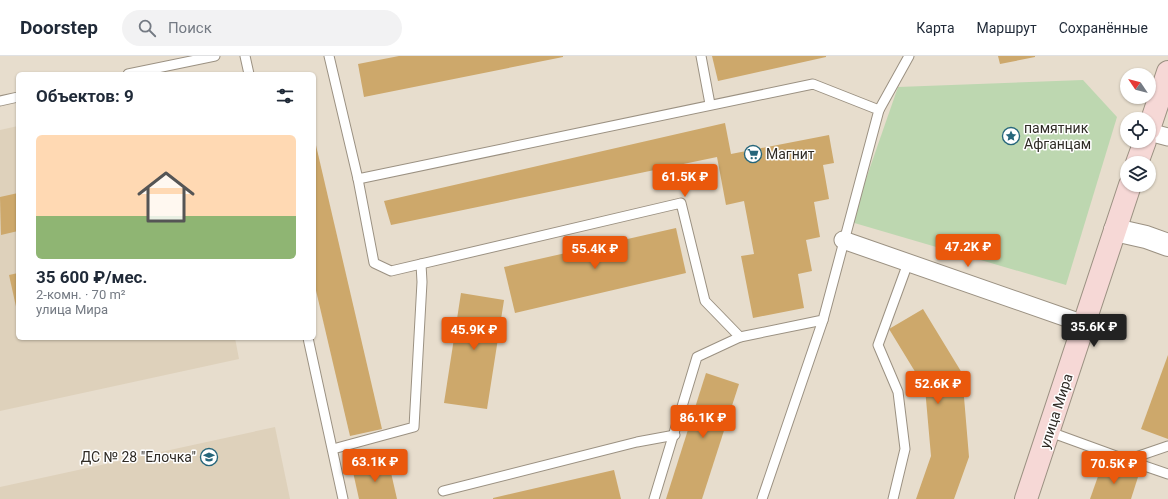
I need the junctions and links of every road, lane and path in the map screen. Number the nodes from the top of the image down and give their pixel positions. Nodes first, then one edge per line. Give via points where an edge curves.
1 (215, 56) edge
2 (245, 56) edge
3 (329, 56) edge
4 (700, 56) edge
5 (909, 56) edge
6 (138, 72) edge
7 (249, 72) edge
8 (1168, 72) edge
9 (16, 97) edge
10 (0, 101) edge
11 (710, 104) junction
12 (879, 110) junction
13 (1155, 112) edge
14 (1156, 133) edge
15 (1168, 137) edge
16 (358, 179) junction
17 (1128, 192) edge
18 (1115, 230) junction
19 (843, 240) junction
20 (1168, 245) edge
21 (908, 263) junction
22 (421, 264) junction
23 (823, 320) junction
24 (1084, 324) junction
25 (740, 337) junction
26 (308, 340) edge
27 (1050, 432) junction
28 (675, 435) junction
29 (1168, 446) edge
30 (333, 448) junction
31 (1127, 460) junction
32 (1168, 474) edge
33 (443, 492) dead end
34 (343, 499) edge
35 (654, 499) edge
36 (762, 499) edge
37 (893, 499) edge
38 (1026, 499) edge

1 - 6 lane
2 - 7 lane
3 - 16 lane
4 - 11 lane
5 - 12 lane
8 - 13 main road
9 - 10 lane
11 - 12 lane via 813,84
11 - 16 lane
12 - 19 lane
14 - 15 street
16 - 22 lane via 374,263 392,271
17 - 18 main road, улица Мира
18 - 20 street
18 - 24 main road, улица Мира
19 - 21 street
19 - 23 lane
21 - 24 street
21 - 37 lane via 878,345 898,392 905,449
22 - 25 lane via 681,203 705,301
22 - 30 lane via 414,427
23 - 25 lane
23 - 36 lane
24 - 27 main road, улица Мира
25 - 28 lane via 697,357
26 - 30 lane
27 - 31 lane
27 - 38 main road, улица Мира
28 - 33 lane via 637,442
28 - 35 lane
29 - 31 lane
30 - 34 lane
31 - 32 lane

